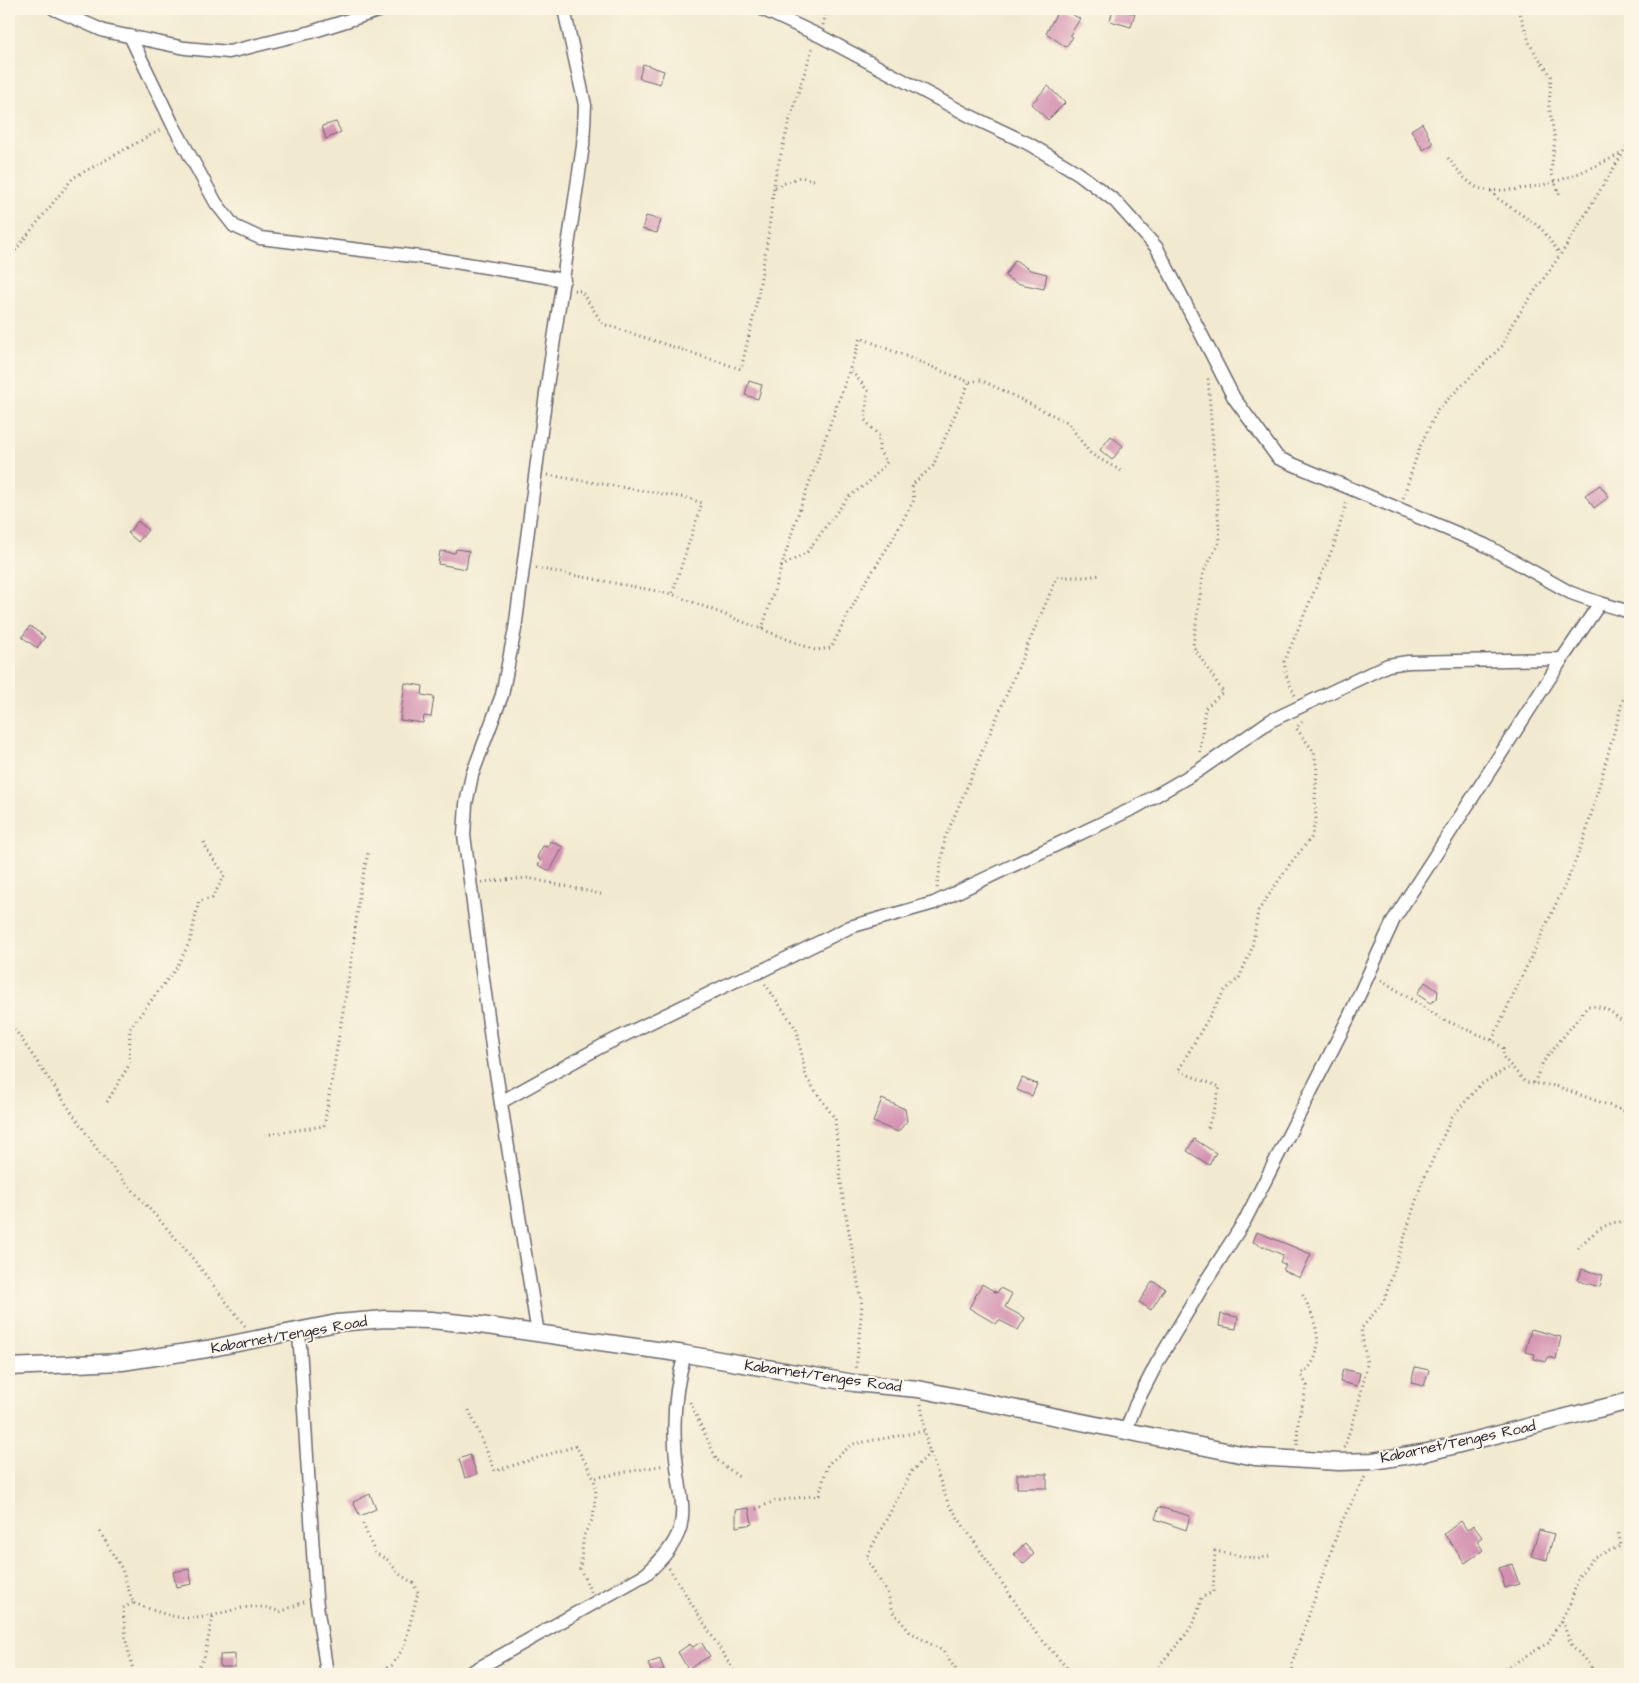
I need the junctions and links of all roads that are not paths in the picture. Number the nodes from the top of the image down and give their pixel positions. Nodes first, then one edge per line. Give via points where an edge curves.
1 (54, 9) edge
2 (384, 9) edge
3 (564, 9) edge
4 (762, 9) edge
5 (130, 36) junction
6 (564, 284) junction
7 (1600, 603) junction
8 (1630, 612) edge
9 (1562, 659) junction
10 (501, 1102) junction
11 (299, 1331) junction
12 (538, 1334) junction
13 (685, 1354) junction
14 (9, 1367) edge
15 (1630, 1401) edge
16 (1126, 1430) junction
17 (327, 1674) edge
18 (468, 1674) edge

1 - 5 street via 104,31
2 - 5 street via 283,40 229,52 185,48
3 - 6 street via 585,105 583,146
4 - 7 street via 1029,144 1078,173 1116,201 1157,248 1234,398 1278,458 1492,549 1571,593
5 - 6 street via 172,123 216,203 234,226 260,238 437,259
6 - 10 street via 515,629 502,695 472,776 466,804 464,835 469,883
7 - 8 street
7 - 9 street
9 - 10 street via 1395,664 1270,722 1136,807 934,903 850,927 602,1046
9 - 16 street via 1394,919 1349,1017 1244,1222 1157,1364
10 - 12 street
11 - 12 street, Kabarnet/Tenges Road via 337,1323 385,1319 430,1320
11 - 14 street, Kabarnet/Tenges Road via 122,1362
11 - 17 street via 316,1598
12 - 13 street, Kabarnet/Tenges Road
13 - 16 street, Kabarnet/Tenges Road via 854,1383 918,1389
13 - 18 street via 677,1380 675,1446 684,1516 678,1534 663,1559 646,1574
15 - 16 street, Kabarnet/Tenges Road via 1428,1452 1373,1461 1255,1457

